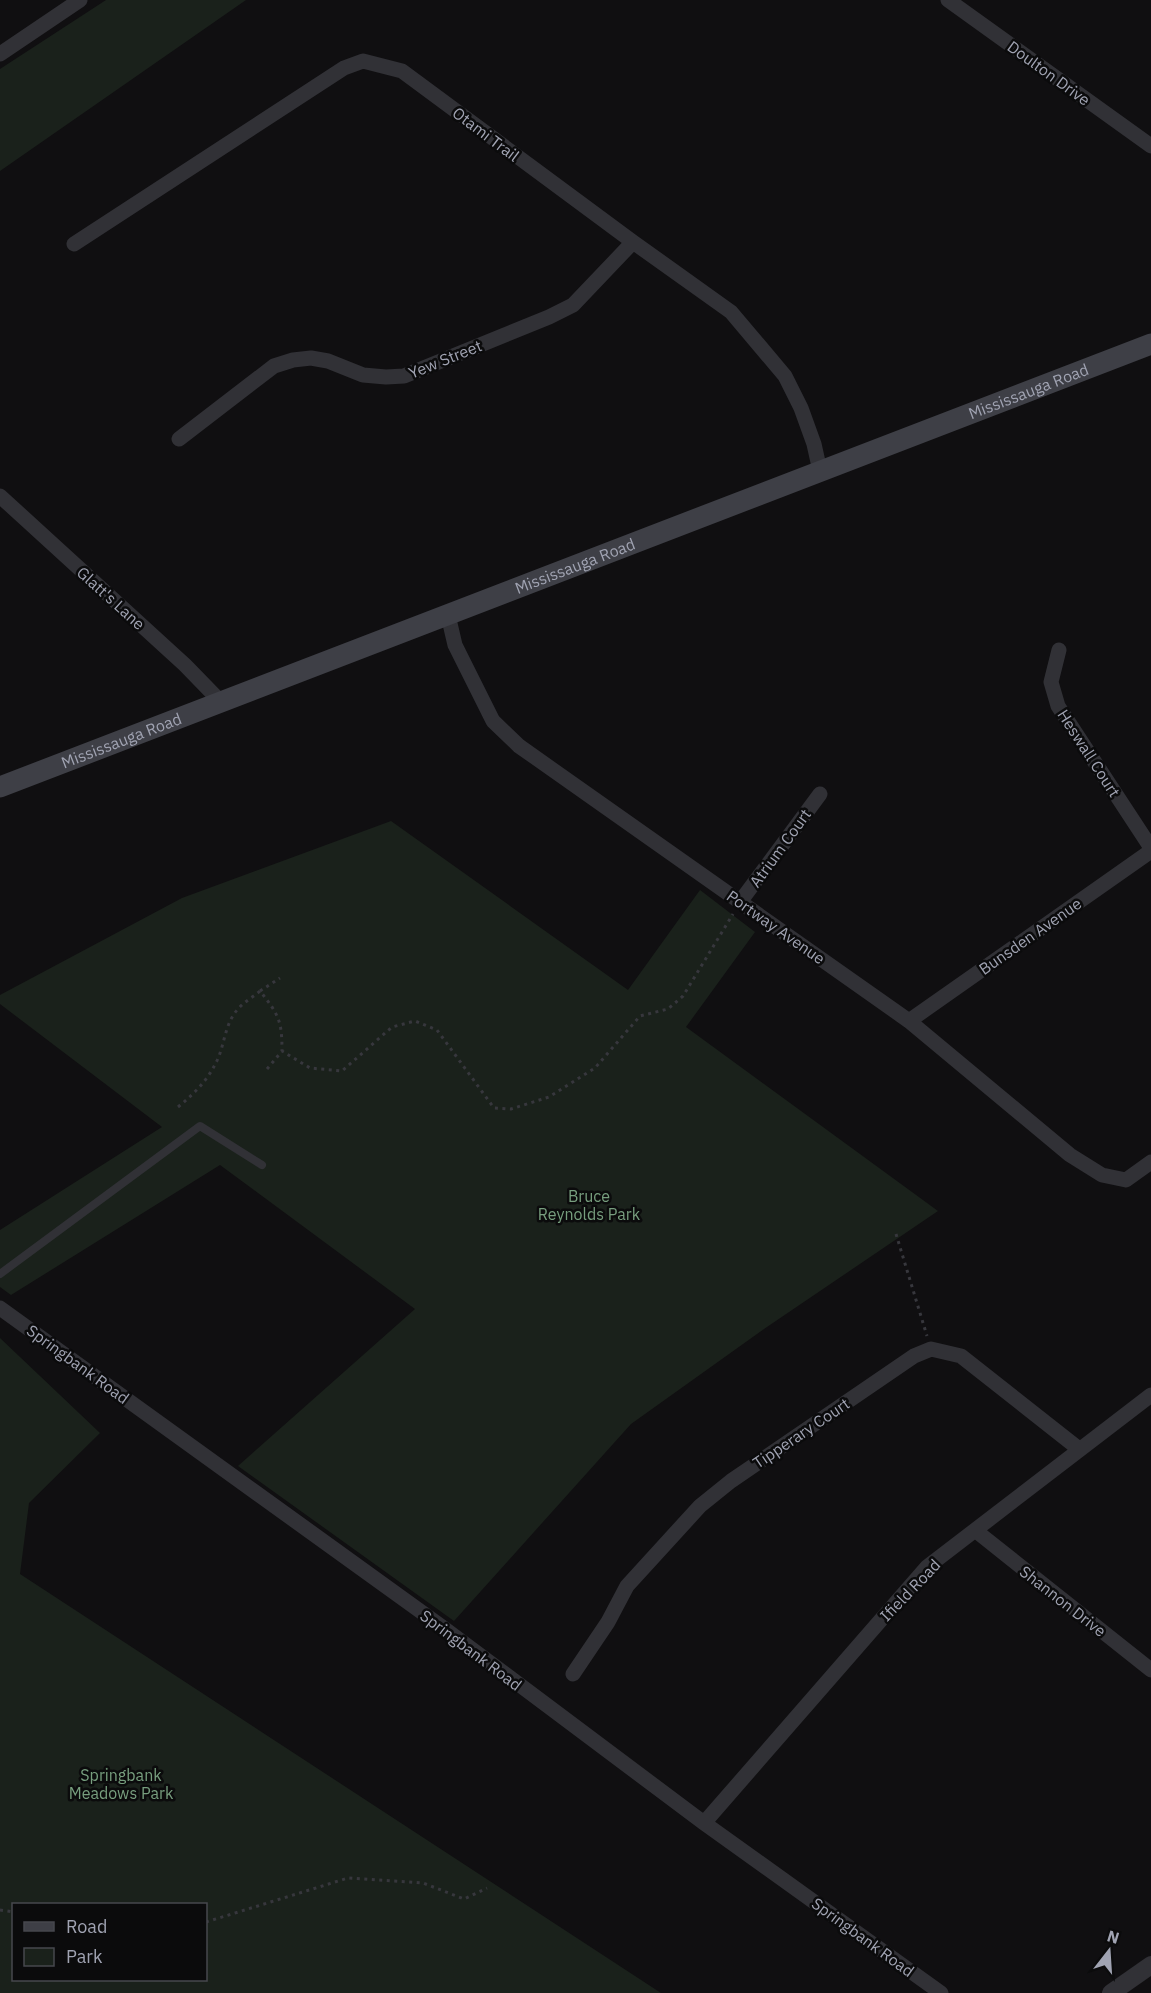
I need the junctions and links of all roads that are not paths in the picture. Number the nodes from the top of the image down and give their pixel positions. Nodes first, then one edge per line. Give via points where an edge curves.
1 (80, 0) edge
2 (948, 0) edge
3 (0, 54) edge
4 (1151, 146) edge
5 (633, 242) junction
6 (74, 244) dead end
7 (1151, 344) edge
8 (179, 439) dead end
9 (820, 471) junction
10 (0, 496) edge
11 (448, 615) junction
12 (1059, 650) dead end
13 (220, 701) junction
14 (0, 787) edge
15 (820, 794) dead end
16 (1151, 850) edge
17 (740, 902) junction
18 (909, 1021) junction
19 (1151, 1162) edge
20 (261, 1165) dead end
21 (0, 1274) edge
22 (0, 1308) edge
23 (1151, 1395) edge
24 (1079, 1449) junction
25 (976, 1531) junction
26 (1151, 1670) edge
27 (573, 1674) dead end
28 (704, 1823) junction
29 (1151, 1965) edge
30 (941, 1993) edge
31 (1111, 1993) edge

1 - 3 street
2 - 4 street, Doulton Drive
5 - 6 street, Otami Trail via 402,71 363,61 344,68
5 - 8 street, Yew Street via 573,305 549,317 404,376 363,375 311,358 274,366
5 - 9 street, Otami Trail via 731,312 758,342 785,376 801,408
7 - 9 main road, Mississauga Road
9 - 11 main road, Mississauga Road
10 - 13 street, Glatt's Lane
11 - 13 main road, Mississauga Road
11 - 17 street, Portway Avenue via 455,645 493,722 519,746
12 - 16 street, Heswall Court via 1051,682 1058,706
13 - 14 main road, Mississauga Road
15 - 17 street, Atrium Court
16 - 18 street, Bunsden Avenue
17 - 18 street, Portway Avenue
18 - 19 street, Portway Avenue via 1070,1155 1102,1175 1126,1180
20 - 21 lane via 200,1126
22 - 28 street, Springbank Road via 445,1629
23 - 24 street, Ifield Road
24 - 25 street, Ifield Road
24 - 27 street, Tipperary Court via 961,1356 931,1349 914,1356 730,1481 700,1506 627,1586
25 - 26 street, Shannon Drive
25 - 28 street, Ifield Road via 927,1567
28 - 30 street, Springbank Road
29 - 31 street

